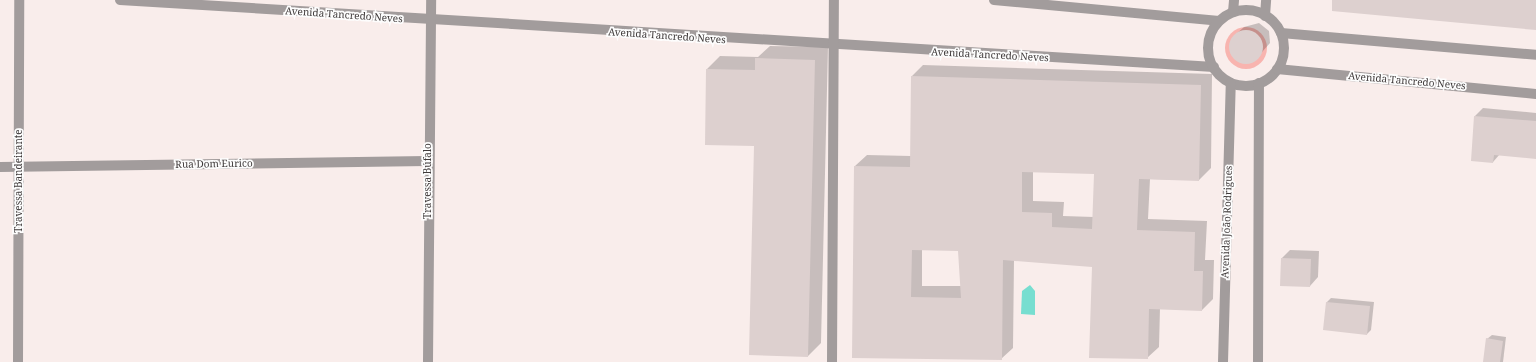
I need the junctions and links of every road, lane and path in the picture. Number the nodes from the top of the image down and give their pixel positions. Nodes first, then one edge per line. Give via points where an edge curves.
1 (19, 0) edge
2 (120, 0) edge
3 (431, 0) edge
4 (834, 0) edge
5 (994, 0) edge
6 (1234, 0) edge
7 (1266, 0) edge
8 (1233, 12) junction
9 (1265, 16) junction
10 (430, 21) junction
11 (1219, 22) junction
12 (1280, 33) junction
13 (833, 46) junction
14 (1536, 55) edge
15 (1214, 67) junction
16 (1277, 69) junction
17 (1232, 83) junction
18 (1259, 83) junction
19 (1536, 94) edge
20 (427, 161) junction
21 (0, 167) edge
22 (19, 167) junction
23 (18, 362) edge
24 (428, 362) edge
25 (832, 362) edge
26 (1224, 362) edge
27 (1258, 362) edge

1 - 22 street, Travessa Bandeirante
2 - 10 street, Avenida Tancredo Neves
3 - 10 street, Travessa Búfalo
4 - 13 street
5 - 11 street
6 - 8 street
7 - 9 street
8 - 9 street via 1252,10
8 - 11 street
9 - 12 street
10 - 13 street, Avenida Tancredo Neves
10 - 20 street, Travessa Búfalo
11 - 15 street via 1208,43
12 - 14 street
12 - 16 street via 1284,45
13 - 15 street, Avenida Tancredo Neves
13 - 25 street
15 - 17 street
16 - 18 street
16 - 19 street, Avenida Tancredo Neves
17 - 18 street
17 - 26 street, Avenida João Rodrigues
18 - 27 street
20 - 22 street, Rua Dom Eurico
20 - 24 street, Travessa Búfalo
21 - 22 street, Rua Dom Eurico
22 - 23 street, Travessa Bandeirante

